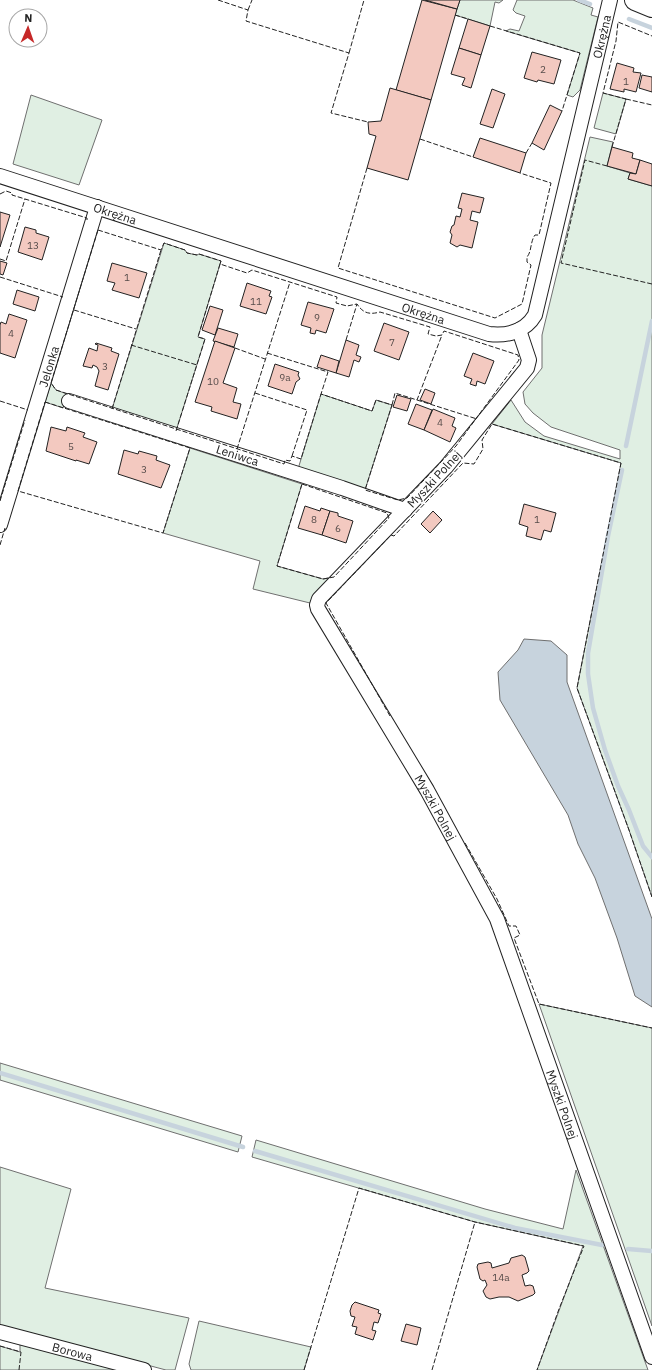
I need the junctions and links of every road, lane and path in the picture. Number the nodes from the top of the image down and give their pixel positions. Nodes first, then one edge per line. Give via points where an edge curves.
1 (610, 0) edge
2 (636, 0) edge
3 (652, 7) edge
4 (0, 176) edge
5 (97, 207) junction
6 (519, 330) junction
7 (69, 401) dead end
8 (405, 510) junction
9 (0, 525) edge
10 (0, 1332) edge
11 (652, 1357) edge
12 (144, 1370) edge

1 - 6 street, Okrężna via 535,315 527,326
2 - 3 main road
4 - 5 street, Okrężna
5 - 6 street, Okrężna via 489,334 500,335
5 - 9 street, Jelonka
6 - 8 street, Myszki Polnej via 529,360 526,368 462,450
7 - 8 street, Leniwca
8 - 11 street, Myszki Polnej via 319,599 318,609 427,790 497,919
10 - 12 street, Borowa

